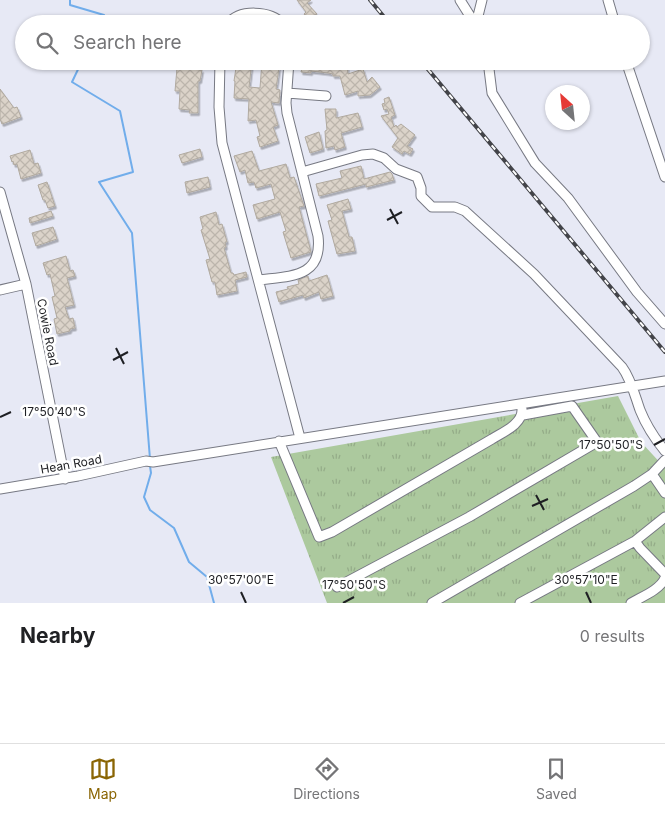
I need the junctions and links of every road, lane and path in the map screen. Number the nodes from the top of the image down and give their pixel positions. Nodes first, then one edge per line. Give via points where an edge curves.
1 (460, 0) edge
2 (482, 0) edge
3 (608, 0) edge
4 (239, 15) edge
5 (260, 15) edge
6 (470, 15) edge
7 (478, 15) edge
8 (612, 15) edge
9 (220, 70) edge
10 (288, 70) edge
11 (489, 70) edge
12 (629, 70) edge
13 (287, 93) junction
14 (326, 96) dead end
15 (302, 172) junction
16 (665, 177) edge
17 (0, 192) edge
18 (4, 221) edge
19 (259, 280) junction
20 (26, 284) junction
21 (0, 290) edge
22 (665, 324) edge
23 (665, 381) edge
24 (631, 387) junction
25 (522, 404) junction
26 (522, 415) junction
27 (300, 438) junction
28 (279, 442) junction
29 (665, 451) edge
30 (665, 460) edge
31 (652, 474) junction
32 (65, 478) junction
33 (0, 489) edge
34 (665, 494) edge
35 (665, 517) edge
36 (635, 541) junction
37 (665, 574) edge
38 (665, 578) edge
39 (338, 587) dead end
40 (432, 603) edge
41 (520, 603) edge
42 (631, 603) edge

1 - 6 street
2 - 7 street
3 - 8 street
4 - 5 street
9 - 19 street via 222,143
10 - 13 street
11 - 22 street via 492,93 535,164 568,198 637,292
12 - 16 street
13 - 14 street
13 - 15 street via 286,113
15 - 19 street via 318,236 318,258 302,272
15 - 24 street via 373,154 384,158 396,169 417,177 421,196 427,204 436,208 455,206 465,211 534,274 622,367
17 - 18 street, Cowie Road
18 - 20 street, Cowie Road
19 - 27 street
20 - 21 street
20 - 32 street, Cowie Road
23 - 24 street, Hean Road
24 - 25 street, Hean Road
24 - 29 street via 647,424
25 - 26 street
25 - 27 street, Hean Road
26 - 28 street via 517,422 476,449 319,537
26 - 39 street via 572,406 597,442 469,517
27 - 28 street, Hean Road
28 - 32 street, Hean Road
30 - 31 street
31 - 34 street
31 - 40 street
32 - 33 street, Hean Road
35 - 36 street
36 - 37 street
36 - 41 street
38 - 42 street via 656,588

